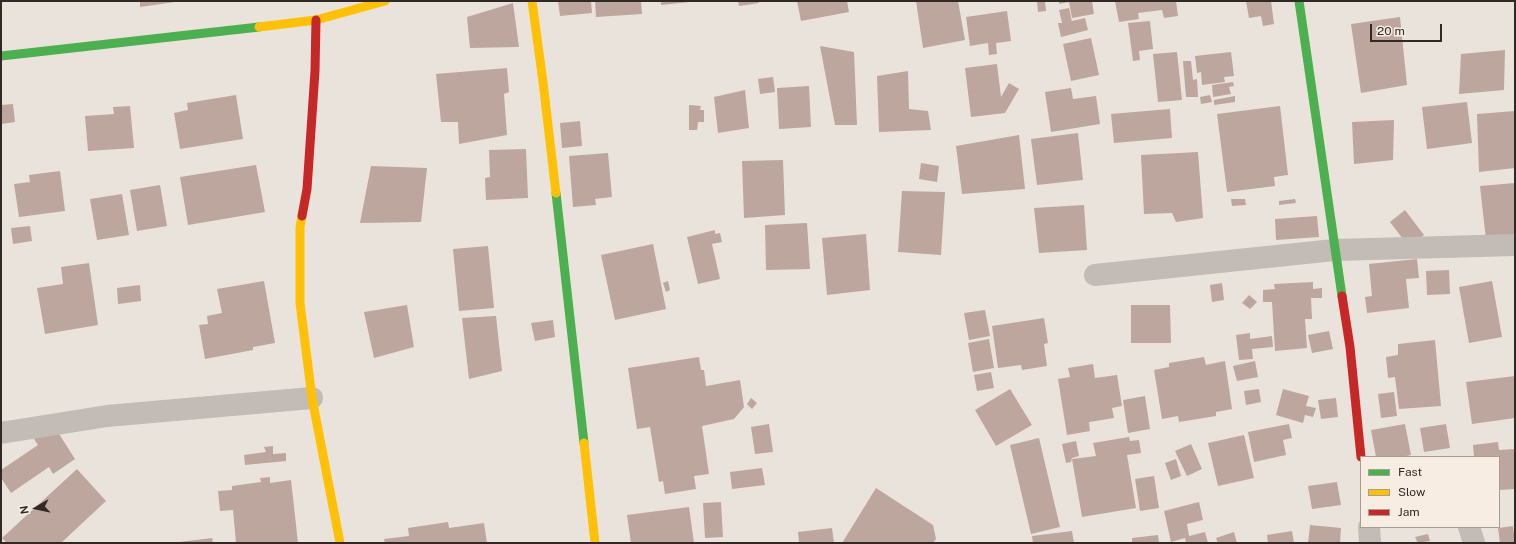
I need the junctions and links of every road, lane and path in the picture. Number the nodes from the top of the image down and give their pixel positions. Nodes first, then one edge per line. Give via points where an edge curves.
1 (385, 1) edge
2 (532, 1) edge
3 (1299, 1) edge
4 (316, 20) junction
5 (1, 56) edge
6 (1515, 245) edge
7 (1334, 250) junction
8 (1095, 275) dead end
9 (312, 398) junction
10 (1, 433) edge
11 (1361, 456) edge
12 (1369, 528) edge
13 (1469, 528) edge
14 (340, 543) edge
15 (595, 543) edge
16 (1370, 543) edge
17 (1474, 543) edge

1 - 4 street
2 - 15 street
3 - 7 street
4 - 5 street
4 - 9 street via 307,189 300,227 300,303
6 - 7 street
7 - 8 street
7 - 11 street via 1350,347
9 - 10 street via 107,416
9 - 14 street
12 - 16 street
13 - 17 street

